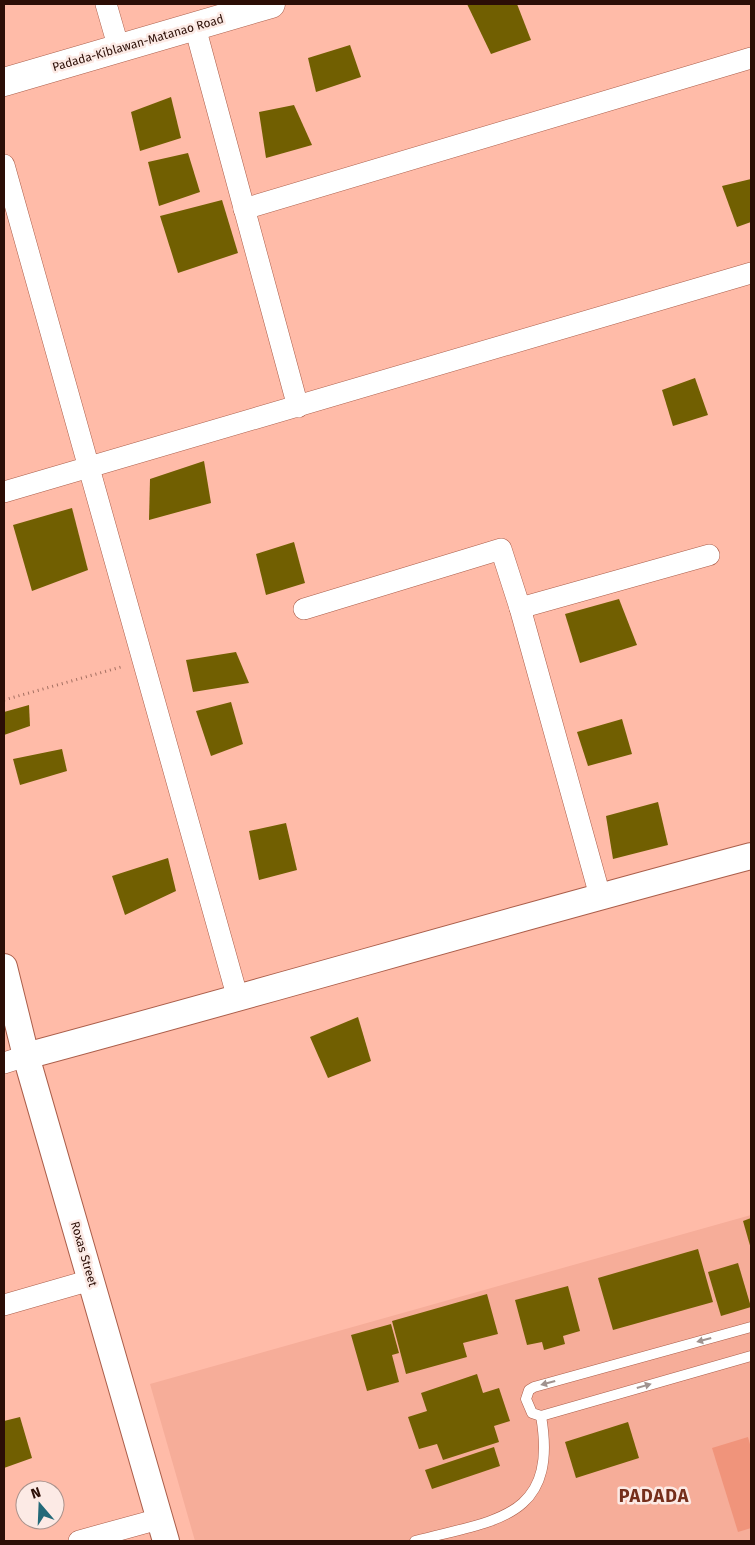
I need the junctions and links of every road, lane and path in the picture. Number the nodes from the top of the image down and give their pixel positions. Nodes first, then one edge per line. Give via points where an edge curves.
1 (106, 4) edge
2 (271, 4) edge
3 (195, 27) junction
4 (119, 49) junction
5 (751, 58) edge
6 (4, 82) edge
7 (4, 165) edge
8 (244, 209) junction
9 (751, 273) edge
10 (298, 407) junction
11 (89, 467) junction
12 (4, 492) edge
13 (709, 555) dead end
14 (304, 608) dead end
15 (520, 608) junction
16 (143, 660) junction
17 (4, 700) edge
18 (751, 856) edge
19 (600, 896) junction
20 (4, 967) edge
21 (238, 999) junction
22 (15, 1059) edge
23 (91, 1280) junction
24 (4, 1305) edge
25 (751, 1327) edge
26 (751, 1356) edge
27 (541, 1416) junction
28 (163, 1530) edge
29 (79, 1541) edge
30 (415, 1541) edge

1 - 4 street
2 - 3 main road, Padada-Kiblawan-Matanao Road
3 - 4 main road, Padada-Kiblawan-Matanao Road
3 - 8 street
4 - 6 main road, Padada-Kiblawan-Matanao Road
5 - 8 street
7 - 11 street
8 - 10 street
9 - 10 street
10 - 11 street
11 - 12 street
11 - 16 street
13 - 15 street
14 - 15 street via 501,549
15 - 19 street
16 - 17 path
16 - 21 street
18 - 19 street
19 - 21 street
20 - 22 street, Roxas Street
21 - 22 street
22 - 23 street, Roxas Street
23 - 24 street
23 - 28 street, Roxas Street
25 -> 27 lane via 534,1387 526,1399 532,1413
27 -> 26 lane
27 - 30 lane via 544,1457 539,1478 527,1502 499,1518
28 - 29 street

